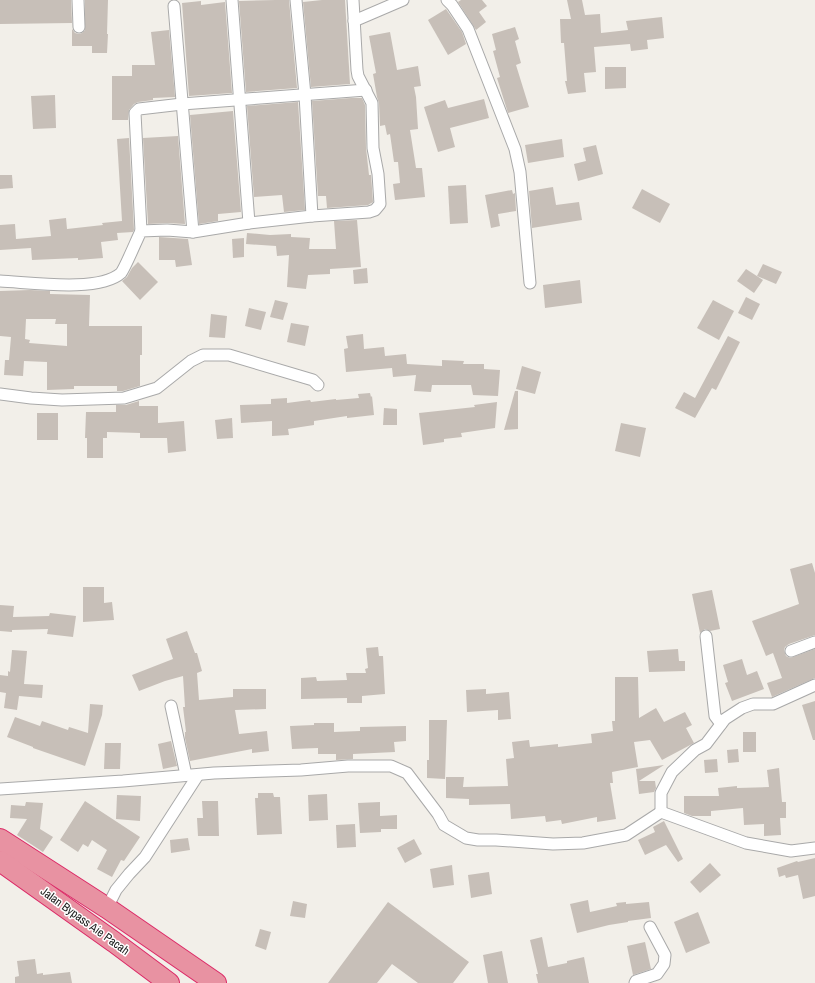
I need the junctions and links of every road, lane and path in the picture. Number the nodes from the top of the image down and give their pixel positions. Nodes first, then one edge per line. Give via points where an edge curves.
1 (78, 0) edge
2 (232, 0) edge
3 (296, 0) edge
4 (353, 0) edge
5 (403, 0) edge
6 (447, 0) edge
7 (174, 6) dead end
8 (354, 21) junction
9 (79, 27) dead end
10 (366, 90) junction
11 (305, 95) junction
12 (239, 100) junction
13 (182, 104) junction
14 (312, 216) junction
15 (249, 223) junction
16 (141, 232) junction
17 (193, 232) junction
18 (0, 281) edge
19 (530, 283) dead end
20 (318, 385) dead end
21 (0, 394) edge
22 (706, 636) dead end
23 (815, 642) edge
24 (791, 651) dead end
25 (815, 685) edge
26 (171, 706) dead end
27 (721, 724) junction
28 (186, 775) junction
29 (198, 775) junction
30 (0, 789) edge
31 (661, 812) junction
32 (0, 839) edge
33 (815, 848) edge
34 (0, 861) edge
35 (107, 908) junction
36 (650, 927) dead end
37 (169, 983) edge
38 (216, 983) edge
39 (635, 983) edge

1 - 9 street
2 - 12 street
3 - 11 street
4 - 8 street
5 - 8 street
6 - 19 street via 468,29 515,149 520,172
7 - 13 street
8 - 10 street via 358,76
10 - 11 street
10 - 14 street via 372,103 373,148 380,204 369,212
11 - 12 street
11 - 14 street
12 - 13 street
12 - 15 street
13 - 16 street via 139,109 135,113
13 - 17 street
14 - 15 street
15 - 17 street
16 - 17 street
16 - 18 street via 121,272 106,281 79,285
20 - 21 street via 313,380 268,366 228,355 209,354 192,362 157,388 124,398 62,400
22 - 27 street via 715,716
23 - 24 street
25 - 27 street via 772,704 752,704 742,708
26 - 28 street
27 - 31 street via 706,744 695,750 672,772 661,793
28 - 29 street
28 - 30 street via 123,782
29 - 31 street via 348,766 391,766 407,773 444,825 466,838 478,840 583,843 626,834
29 - 35 street via 145,857 116,890
31 - 33 street via 746,843 791,851
32 - 35 highway
34 - 37 highway, Jalan Bypass Aie Pacah
35 - 38 highway
36 - 39 street via 665,955 664,964 657,974

